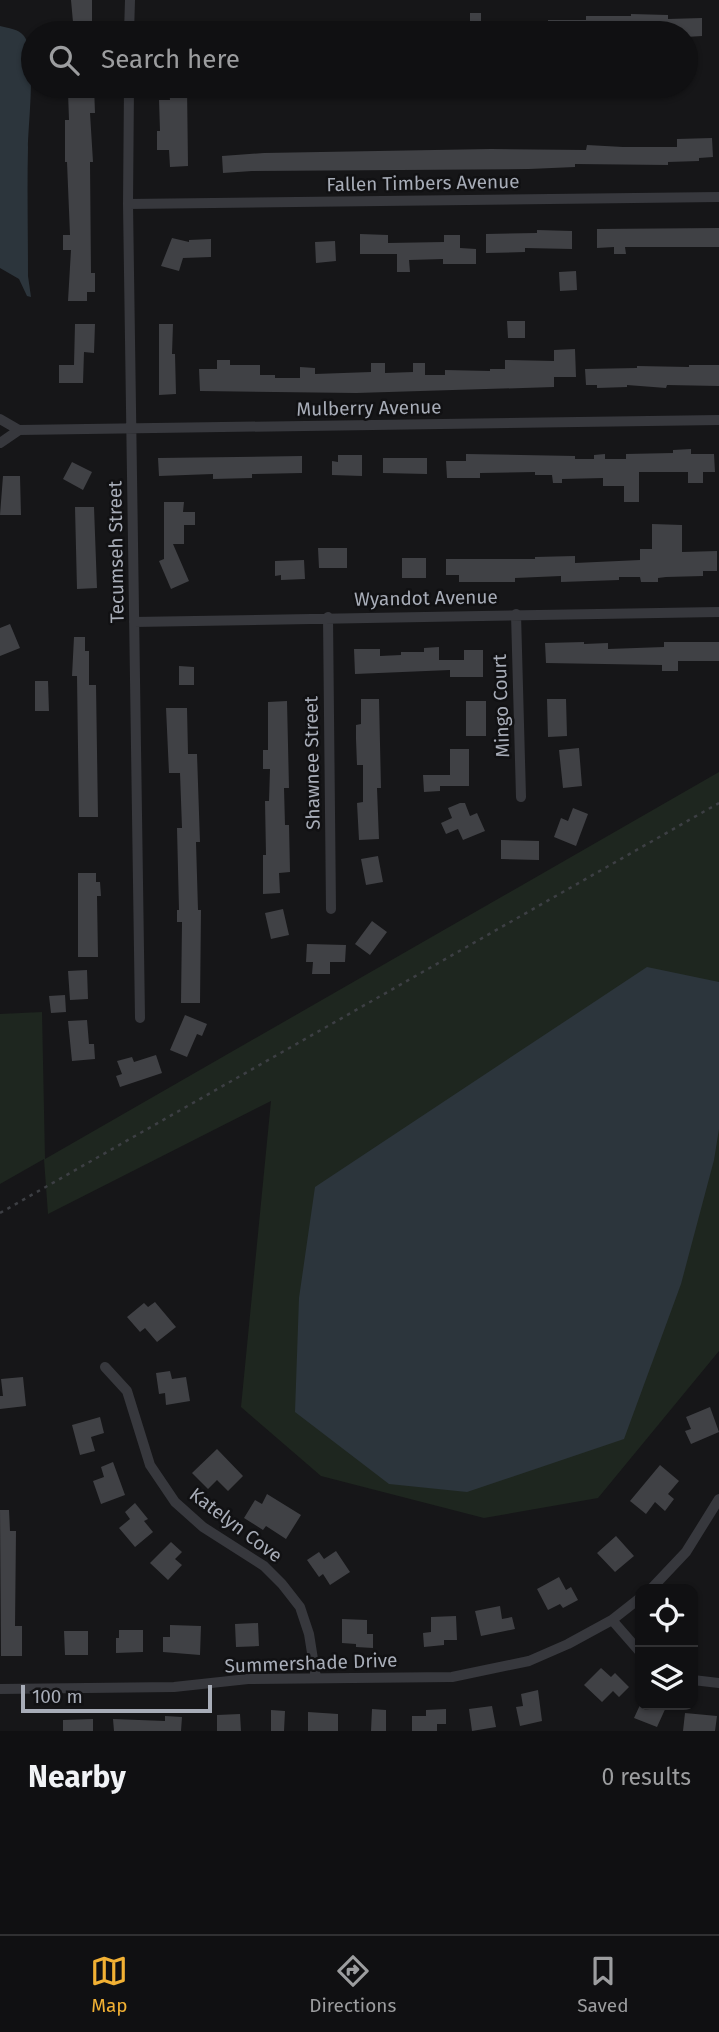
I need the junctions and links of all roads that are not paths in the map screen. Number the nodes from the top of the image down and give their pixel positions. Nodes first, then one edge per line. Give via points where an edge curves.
1 (130, 0) edge
2 (130, 21) edge
3 (129, 98) edge
4 (719, 197) edge
5 (128, 204) junction
6 (0, 419) edge
7 (719, 419) edge
8 (19, 430) junction
9 (132, 430) junction
10 (0, 443) edge
11 (719, 612) edge
12 (516, 614) junction
13 (328, 617) junction
14 (134, 622) junction
15 (521, 797) dead end
16 (331, 909) dead end
17 (140, 1017) dead end
18 (105, 1367) dead end
19 (719, 1499) edge
20 (656, 1584) edge
21 (635, 1602) edge
22 (612, 1620) junction
23 (636, 1647) edge
24 (316, 1678) junction
25 (698, 1681) edge
26 (719, 1683) edge
27 (0, 1689) edge

1 - 2 street
3 - 5 street, Tecumseh Street
4 - 5 street, Fallen Timbers Avenue
5 - 9 street, Tecumseh Street
6 - 8 street
7 - 9 street, Mulberry Avenue
8 - 9 street, Mulberry Avenue
8 - 10 street
9 - 14 street, Tecumseh Street
11 - 12 street, Wyandot Avenue
12 - 13 street, Wyandot Avenue
12 - 15 street, Mingo Court
13 - 14 street, Wyandot Avenue
13 - 16 street, Shawnee Street
14 - 17 street, Tecumseh Street
18 - 24 street, Katelyn Cove via 127,1391 150,1465 175,1502 203,1527 264,1566 300,1607
19 - 20 street via 686,1552
21 - 22 street, Summershade Drive
22 - 23 street
22 - 24 street, Summershade Drive via 569,1644 499,1669 452,1677
24 - 27 street, Summershade Drive via 174,1687
25 - 26 street

